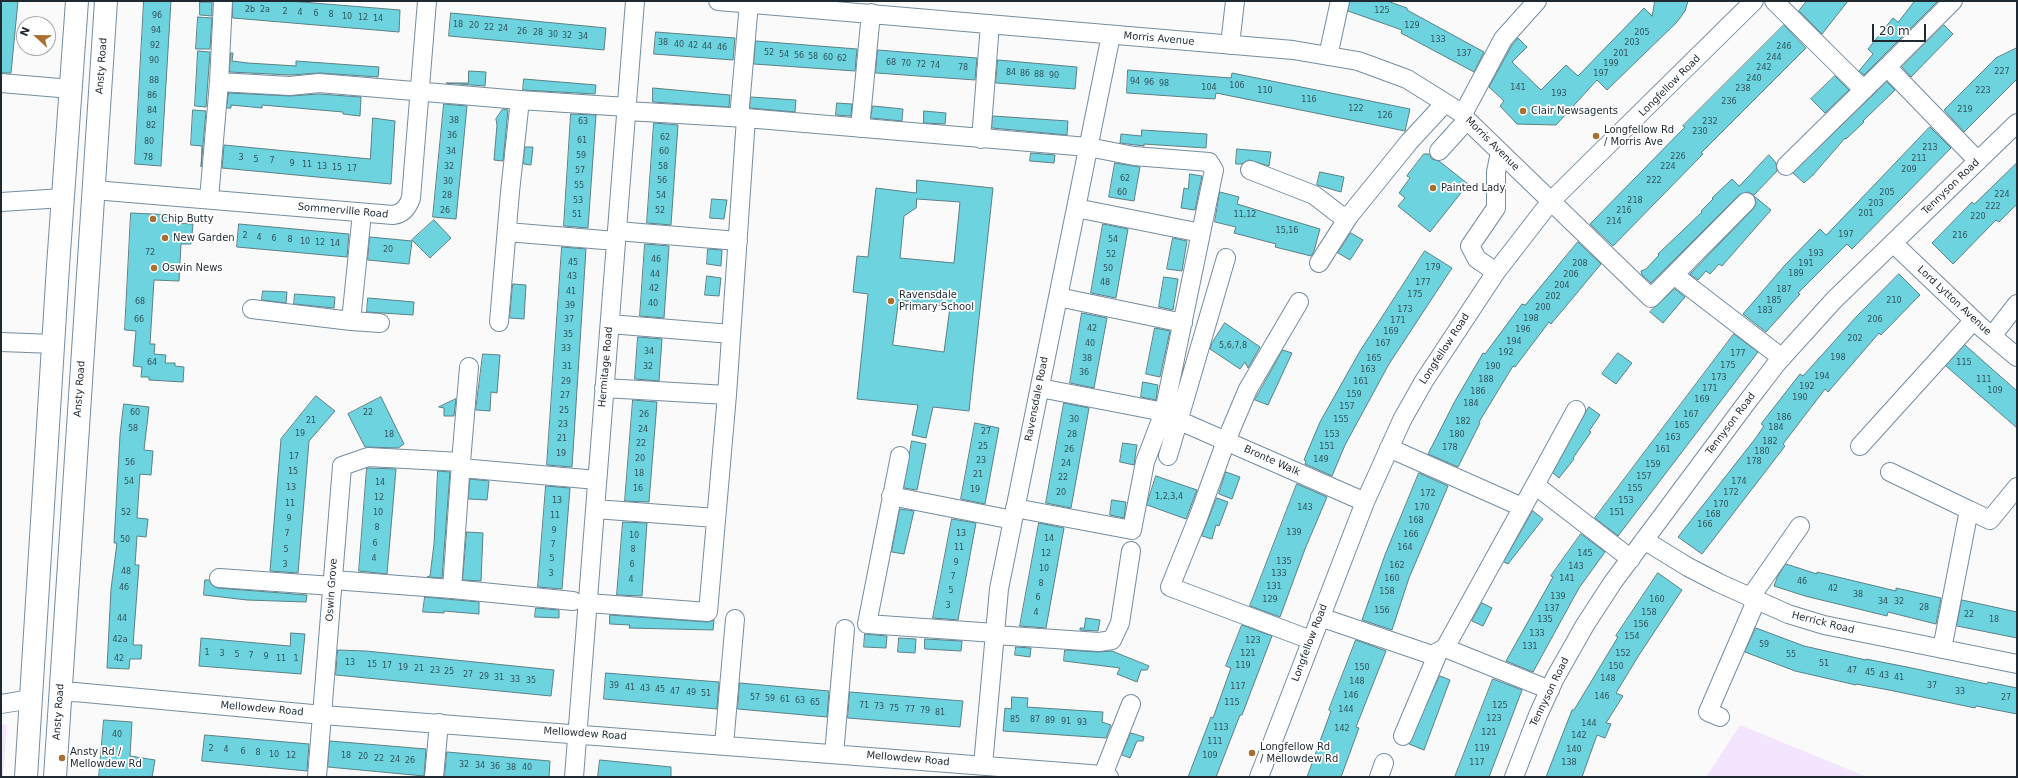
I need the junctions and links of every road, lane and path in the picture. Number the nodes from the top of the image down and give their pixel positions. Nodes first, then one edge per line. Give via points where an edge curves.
1 (77, 1) edge
2 (106, 1) edge
3 (223, 1) edge
4 (427, 1) edge
5 (635, 1) edge
6 (718, 1) edge
7 (1234, 1) edge
8 (1340, 1) edge
9 (1537, 1) edge
10 (1774, 1) edge
11 (1953, 1) edge
12 (1752, 2) edge
13 (749, 3) junction
14 (891, 8) edge
15 (871, 13) junction
16 (990, 24) junction
17 (1111, 35) junction
18 (1230, 45) junction
19 (1328, 56) junction
20 (1887, 67) junction
21 (219, 82) junction
22 (1, 83) edge
23 (71, 89) junction
24 (1864, 90) junction
25 (420, 92) junction
26 (520, 100) junction
27 (1445, 103) junction
28 (627, 109) junction
29 (1465, 117) junction
30 (742, 118) junction
31 (2017, 123) edge
32 (860, 128) junction
33 (981, 139) junction
34 (1088, 147) junction
35 (1439, 151) dead end
36 (1500, 152) junction
37 (1978, 161) junction
38 (1786, 166) dead end
39 (1250, 170) dead end
40 (94, 190) junction
41 (63, 198) junction
42 (209, 199) junction
43 (1551, 201) junction
44 (1, 202) edge
45 (1746, 202) dead end
46 (1076, 208) junction
47 (362, 213) junction
48 (1349, 216) junction
49 (507, 232) junction
50 (1201, 233) junction
51 (617, 236) junction
52 (738, 241) junction
53 (1893, 243) junction
54 (1226, 258) dead end
55 (1319, 263) dead end
56 (1496, 272) junction
57 (1674, 275) junction
58 (1058, 297) junction
59 (1299, 302) dead end
60 (2017, 304) edge
61 (252, 310) dead end
62 (1974, 320) junction
63 (351, 321) junction
64 (499, 322) dead end
65 (380, 323) dead end
66 (1183, 323) junction
67 (610, 324) junction
68 (731, 334) junction
69 (1992, 336) junction
70 (1, 342) edge
71 (54, 344) junction
72 (2017, 357) edge
73 (1782, 358) junction
74 (469, 367) dead end
75 (604, 388) junction
76 (1040, 388) junction
77 (727, 395) junction
78 (1576, 410) dead end
79 (1164, 412) junction
80 (1180, 421) junction
81 (1226, 441) junction
82 (1860, 446) dead end
83 (1389, 448) junction
84 (900, 456) dead end
85 (1168, 456) dead end
86 (461, 465) junction
87 (1890, 472) dead end
88 (597, 480) junction
89 (1535, 485) junction
90 (2017, 487) edge
91 (891, 496) junction
92 (1365, 502) junction
93 (1522, 507) junction
94 (595, 509) junction
95 (1969, 510) junction
96 (1014, 514) junction
97 (716, 518) junction
98 (1800, 526) dead end
99 (1644, 540) junction
100 (1131, 551) dead end
101 (1630, 559) junction
102 (219, 578) dead end
103 (333, 583) junction
104 (452, 589) junction
105 (1753, 600) junction
106 (580, 602) junction
107 (1320, 617) junction
108 (735, 619) dead end
109 (845, 629) dead end
110 (995, 634) junction
111 (1311, 640) junction
112 (1942, 649) junction
113 (1442, 651) junction
114 (2017, 664) edge
115 (1550, 690) junction
116 (60, 693) junction
117 (32, 699) junction
118 (1, 704) edge
119 (1131, 704) dead end
120 (323, 715) junction
121 (1720, 717) dead end
122 (439, 723) junction
123 (577, 733) junction
124 (1403, 736) dead end
125 (724, 745) junction
126 (834, 754) junction
127 (985, 769) edge
128 (1106, 776) edge
129 (26, 777) edge
130 (55, 777) edge
131 (317, 777) edge
132 (434, 777) edge
133 (574, 777) edge
134 (1259, 777) edge
135 (1514, 777) edge

1 - 23 highway
2 - 40 highway, Ansty Road
3 - 21 street
4 - 25 street, Sommerville Road
5 - 28 street, Hermitage Road
6 - 13 street, Morris Avenue
7 - 18 street
8 - 19 street
9 - 29 street via 1503,39
10 - 24 street
11 - 20 street
12 - 43 street, Longfellow Road
13 - 15 street, Morris Avenue
13 - 30 street
14 - 15 street, Morris Avenue
14 - 16 street, Morris Avenue
15 - 32 street
16 - 17 street, Morris Avenue
16 - 33 street
17 - 18 street, Morris Avenue
17 - 34 street, Ravensdale Road
18 - 19 street, Morris Avenue
19 - 27 street, Morris Avenue via 1358,61 1407,79
20 - 24 street
20 - 37 street
21 - 25 street via 290,86 319,83
21 - 42 street
22 - 23 street
23 - 41 highway
24 - 38 street
25 - 26 street
25 - 47 street, Sommerville Road via 409,202 404,210 397,214
26 - 28 street
26 - 49 street
27 - 29 street, Morris Avenue
27 - 48 street via 1409,142
28 - 30 street
28 - 51 street, Hermitage Road
29 - 35 street
29 - 36 street, Morris Avenue
30 - 32 street
30 - 52 street
31 - 37 street, Tennyson Road
32 - 33 street
33 - 34 street
34 - 46 street, Ravensdale Road
34 - 50 street via 1134,156 1209,162 1214,170
36 - 43 street, Morris Avenue
36 - 56 street via 1496,172 1496,208 1470,246 1477,259
37 - 53 street, Tennyson Road
39 - 48 street via 1314,195 1340,215
40 - 42 street, Sommerville Road
40 - 116 highway, Ansty Road
41 - 44 street
41 - 71 highway
42 - 47 street, Sommerville Road
43 - 56 street, Longfellow Road
43 - 57 street, Morris Avenue via 1651,298
45 - 57 street
46 - 50 street
46 - 58 street, Ravensdale Road
47 - 63 street
48 - 55 street
49 - 51 street
49 - 64 street
50 - 66 street
51 - 52 street
51 - 67 street, Hermitage Road
52 - 68 street
53 - 62 street, Lord Lytton Avenue
53 - 73 street, Tennyson Road via 1834,300
54 - 80 street
56 - 83 street, Longfellow Road via 1424,381
57 - 73 street
58 - 66 street
58 - 76 street, Ravensdale Road
59 - 81 street via 1248,389
60 - 69 street
61 - 63 street
62 - 69 street, Lord Lytton Avenue
62 - 82 street
63 - 65 street
66 - 79 street
67 - 68 street
67 - 75 street, Hermitage Road
68 - 77 street
69 - 72 street, Lord Lytton Avenue
70 - 71 street
71 - 117 highway
73 - 99 street, Tennyson Road
74 - 86 street
75 - 77 street
75 - 88 street, Hermitage Road
76 - 79 street
76 - 96 street, Ravensdale Road
77 - 97 street
78 - 89 street
79 - 96 street via 1145,462 1132,530
80 - 81 street, Bronte Walk
80 - 85 street
81 - 92 street, Bronte Walk
81 - 111 street via 1170,587
83 - 92 street, Longfellow Road
83 - 93 street
84 - 91 street
86 - 88 street
86 - 103 street, Oswin Grove via 368,457 342,466
86 - 104 street
87 - 95 street
88 - 94 street, Hermitage Road
89 - 93 street
89 - 101 street
90 - 95 street via 1990,520
91 - 96 street
91 - 110 street via 867,624
92 - 107 street, Longfellow Road
93 - 113 street
94 - 97 street
94 - 106 street, Hermitage Road
95 - 112 street
96 - 110 street, Ravensdale Road via 999,589
97 - 106 street via 708,612
98 - 105 street
99 - 101 street, Tennyson Road
99 - 105 street, Herrick Road via 1688,567
100 - 110 street via 1120,623 1112,640 1099,642
101 - 115 street, Tennyson Road via 1585,625
102 - 103 street
103 - 104 street
103 - 120 street, Oswin Grove
104 - 106 street
105 - 112 street, Herrick Road via 1824,625
105 - 121 street via 1708,712
106 - 123 street, Hermitage Road
107 - 111 street, Longfellow Road
107 - 113 street via 1432,655
108 - 125 street
109 - 126 street
110 - 127 street, Ravensdale Road
111 - 134 street, Longfellow Road
112 - 114 street, Herrick Road
113 - 115 street
113 - 124 street
115 - 135 street, Tennyson Road
116 - 120 street, Mellowdew Road via 75,692
116 - 130 highway, Ansty Road
117 - 118 street
117 - 129 highway
119 - 128 street
120 - 122 street, Mellowdew Road
120 - 131 street, Oswin Grove
122 - 123 street, Mellowdew Road
122 - 132 street
123 - 125 street, Mellowdew Road
123 - 133 street, Hermitage Road
125 - 126 street, Mellowdew Road
126 - 127 street, Mellowdew Road
127 - 128 street, Mellowdew Road

